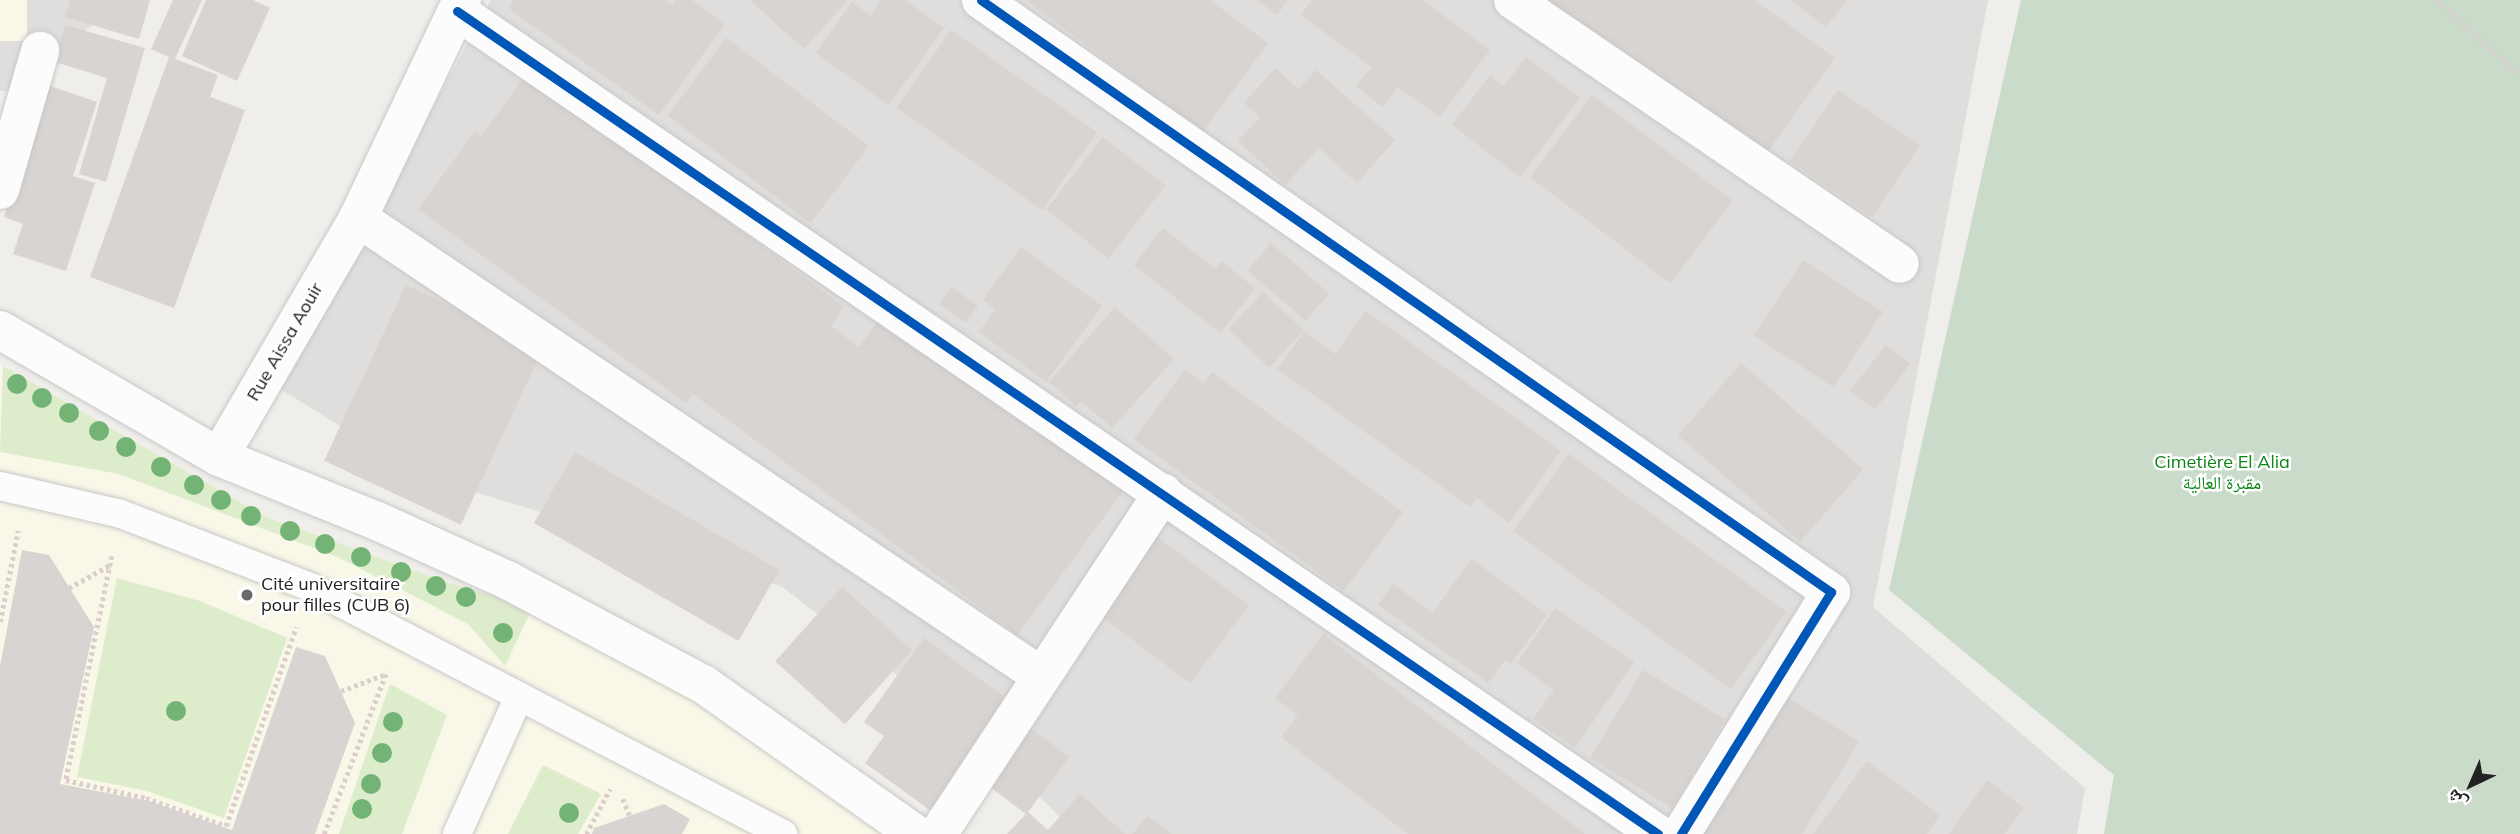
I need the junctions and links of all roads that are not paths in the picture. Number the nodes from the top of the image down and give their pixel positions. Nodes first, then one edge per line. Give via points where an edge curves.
1 (981, 0) edge
2 (1513, 0) edge
3 (460, 5) edge
4 (40, 51) dead end
5 (0, 190) edge
6 (358, 218) junction
7 (1900, 264) dead end
8 (0, 330) edge
9 (219, 457) junction
10 (13, 489) edge
11 (1163, 494) junction
12 (1041, 676) junction
13 (518, 699) junction
14 (457, 834) edge
15 (783, 834) edge
16 (916, 834) edge
17 (938, 834) edge
18 (1658, 834) edge
19 (1681, 834) edge

1 - 19 street via 1831,592
2 - 7 street
3 - 6 street, Rue Aissa Aouir
3 - 11 street
4 - 5 street
6 - 9 street, Rue Aissa Aouir
6 - 12 street
8 - 9 street
9 - 16 street via 497,576 704,684
10 - 13 lane via 121,513 310,587
11 - 12 street
11 - 18 street
12 - 17 street
13 - 14 lane
13 - 15 lane

